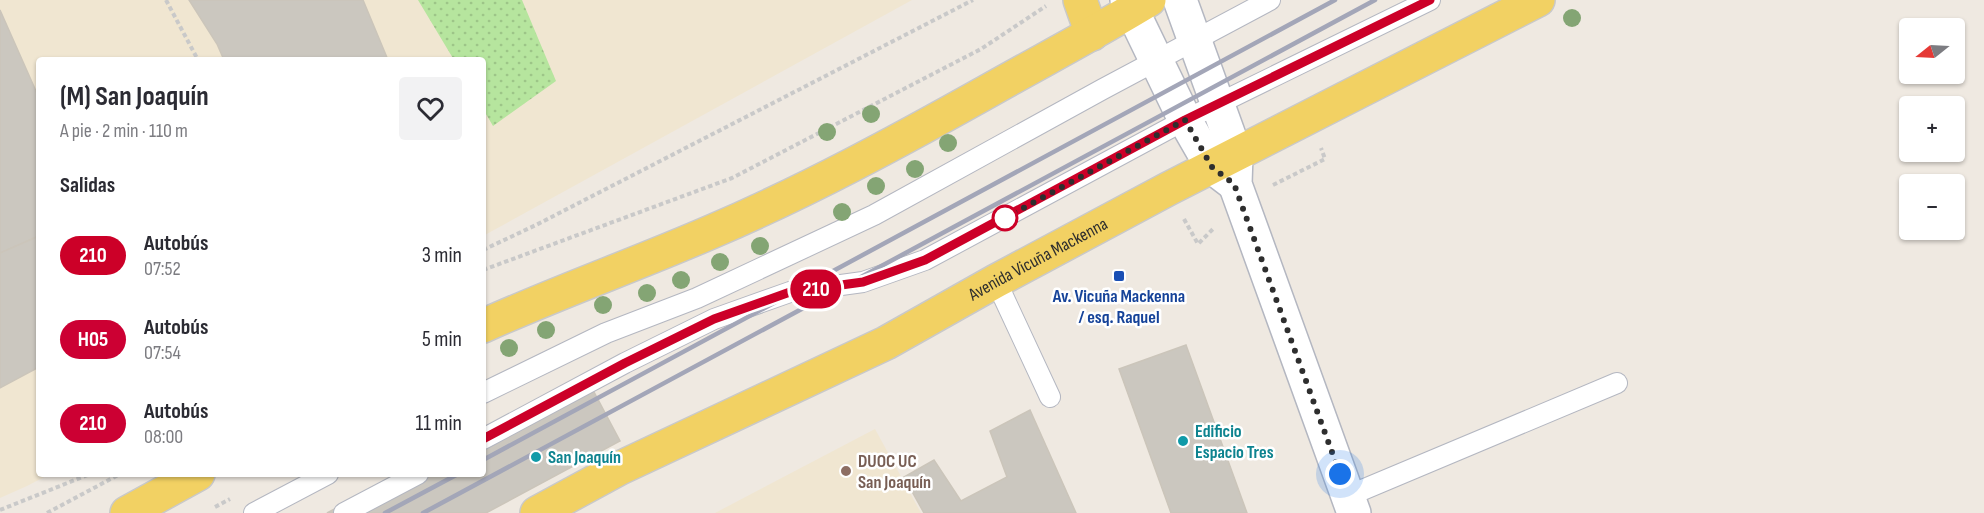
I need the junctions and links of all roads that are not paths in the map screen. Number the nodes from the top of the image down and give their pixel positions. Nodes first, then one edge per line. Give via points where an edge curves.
1 (1080, 0) edge
2 (1180, 0) edge
3 (1270, 0) edge
4 (1430, 0) edge
5 (1538, 0) edge
6 (1136, 4) edge
7 (1092, 34) junction
8 (1195, 41) junction
9 (1157, 61) junction
10 (1219, 103) junction
11 (1185, 120) junction
12 (1228, 168) junction
13 (996, 281) junction
14 (486, 325) edge
15 (1617, 383) dead end
16 (486, 392) edge
17 (1050, 397) dead end
18 (486, 437) edge
19 (193, 477) edge
20 (322, 477) edge
21 (412, 477) edge
22 (1351, 504) edge
23 (128, 513) edge
24 (254, 513) edge
25 (344, 513) edge
26 (537, 513) edge

1 - 7 main road
2 - 8 street
3 - 8 lane
4 - 10 lane
5 - 12 main road, Avenida Vicuña Mackenna
6 - 7 main road
6 - 9 street
7 - 14 main road via 794,195
8 - 9 lane
8 - 10 street
9 - 11 street
9 - 16 lane via 874,215 697,298 606,333
10 - 11 lane
10 - 12 street
11 - 12 street
11 - 18 lane via 925,260 863,282 790,292 714,319
12 - 13 main road, Avenida Vicuña Mackenna
12 - 22 street
13 - 17 lane
13 - 26 main road, Avenida Vicuña Mackenna via 886,343 620,468
15 - 22 lane
19 - 23 main road
20 - 24 lane
21 - 25 lane

